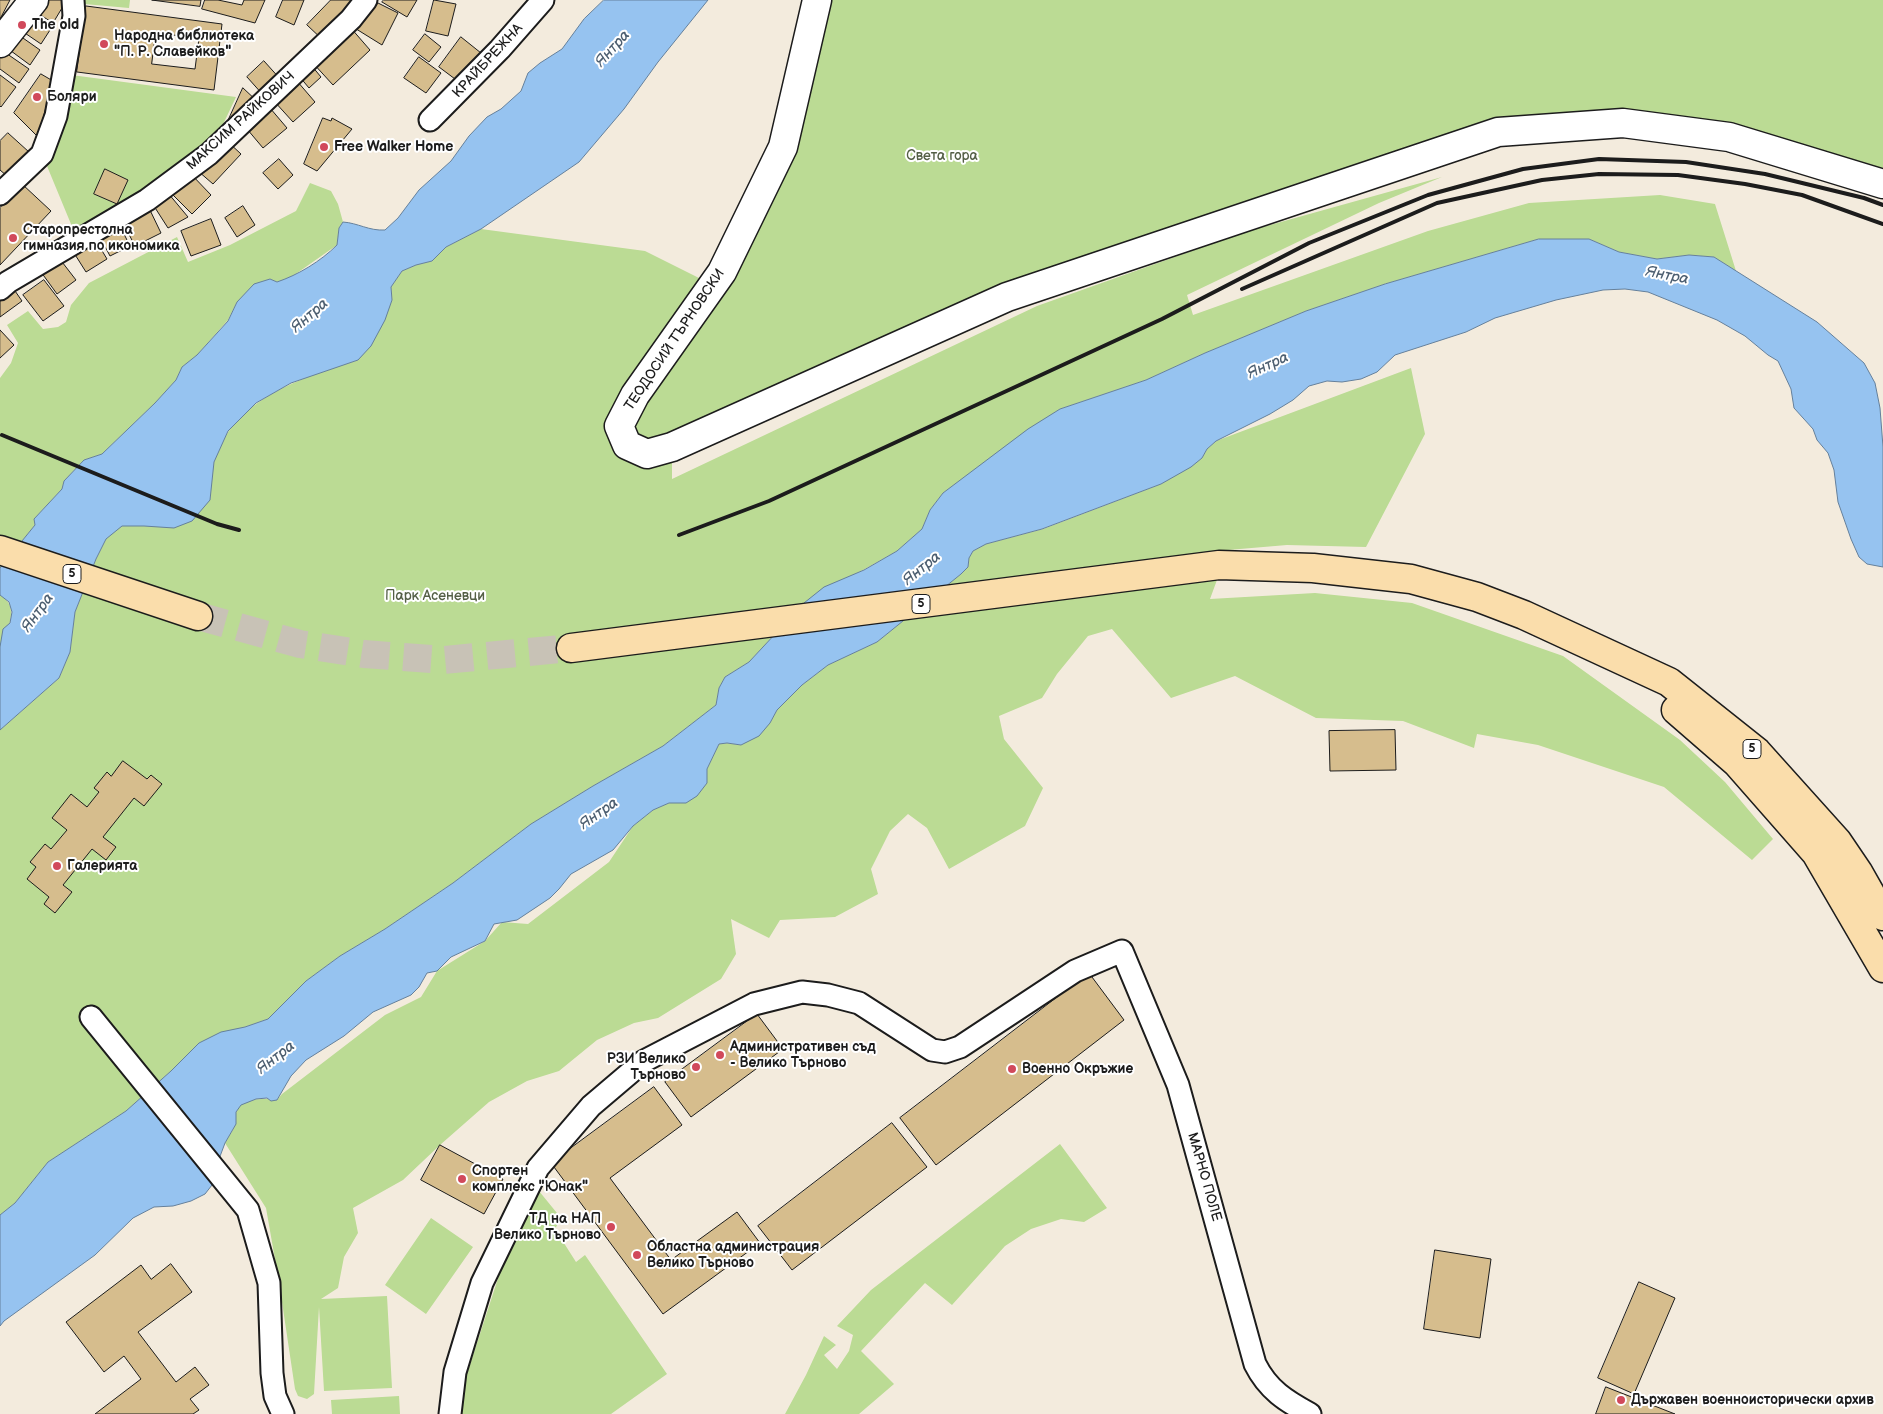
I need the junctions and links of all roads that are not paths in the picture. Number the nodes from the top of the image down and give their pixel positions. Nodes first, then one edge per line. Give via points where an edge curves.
1 (34, 0) edge
2 (73, 0) edge
3 (366, 0) edge
4 (543, 0) edge
5 (817, 0) edge
6 (0, 43) edge
7 (430, 120) dead end
8 (1883, 184) edge
9 (0, 194) edge
10 (0, 289) edge
11 (0, 550) edge
12 (198, 616) tunnel mouth
13 (1572, 638) junction
14 (572, 648) tunnel mouth
15 (1858, 872) junction
16 (1883, 904) edge
17 (1883, 916) edge
18 (1883, 968) edge
19 (91, 1017) dead end
20 (1287, 1407) edge
21 (283, 1414) edge
22 (450, 1414) edge
23 (1310, 1414) edge

1 - 6 street
2 - 9 street via 74,16 56,116 42,154
3 - 10 street, МАКСИМ РАЙКОВИЧ via 351,19 209,154 147,200
4 - 7 street, КРАЙБРЕЖНА
5 - 8 street, ТЕОДОСИЙ ТЪРНОВСКИ via 782,147 722,272 635,395 619,426 627,446 647,454 672,447 1007,297 1498,132 1623,123 1729,137
11 - 12 main road, 5
13 - 14 main road, 5 via 1477,597 1411,579 1314,568 1219,565
13 - 15 main road, 5 via 1669,682 1757,752 1837,842
13 - 18 main road, 5 via 1668,704 1737,763 1816,852
15 - 16 main road
15 - 17 main road, 5
19 - 21 street via 248,1210 269,1283 272,1373 275,1396
20 - 22 street, МАРНО ПОЛЕ via 1255,1364 1178,1085 1122,951 1076,971 960,1048 945,1052 932,1050 860,1004 802,992 754,1004 644,1061 591,1106 538,1168 482,1283 455,1372
20 - 23 street, МАРНО ПОЛЕ

